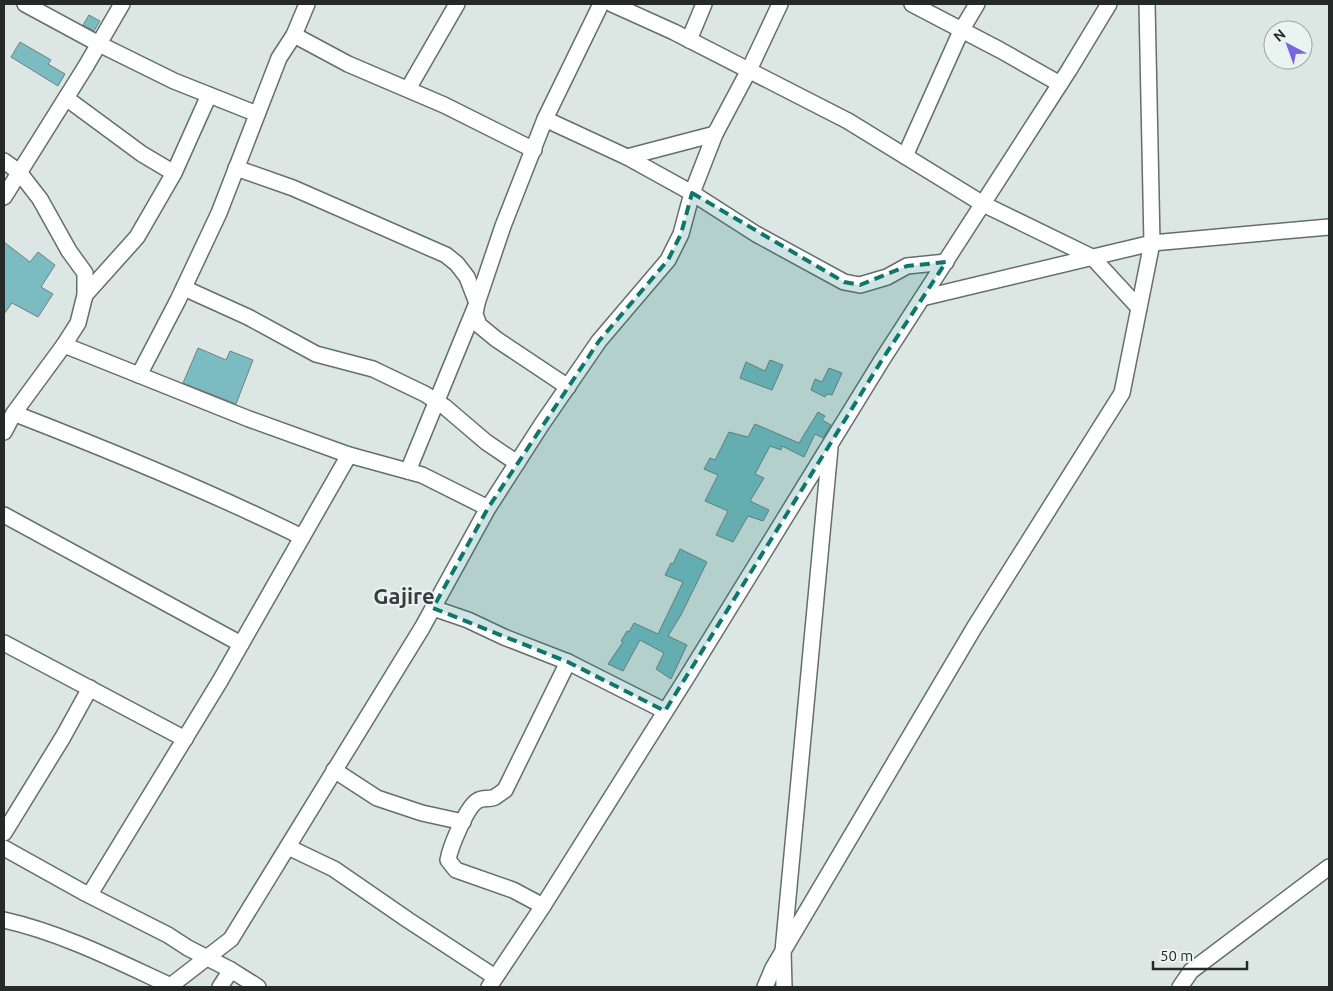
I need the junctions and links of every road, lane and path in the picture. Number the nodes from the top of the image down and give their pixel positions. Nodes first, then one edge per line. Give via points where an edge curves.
1 (25, 4) edge
2 (122, 4) edge
3 (307, 4) edge
4 (457, 4) edge
5 (601, 4) edge
6 (612, 4) edge
7 (704, 4) edge
8 (780, 4) edge
9 (912, 4) edge
10 (977, 4) edge
11 (1109, 4) edge
12 (1147, 4) edge
13 (961, 31) junction
14 (294, 35) junction
15 (689, 40) junction
16 (99, 44) junction
17 (748, 70) junction
18 (1060, 84) junction
19 (408, 89) junction
20 (209, 95) junction
21 (66, 98) junction
22 (257, 114) junction
23 (545, 119) junction
24 (715, 134) junction
25 (534, 150) junction
26 (905, 156) junction
27 (627, 157) junction
28 (4, 161) edge
29 (236, 168) junction
30 (19, 172) junction
31 (174, 173) junction
32 (692, 193) junction
33 (4, 197) edge
34 (983, 204) junction
35 (1329, 226) edge
36 (1152, 243) junction
37 (1092, 257) junction
38 (946, 262) junction
39 (184, 288) junction
40 (85, 295) junction
41 (922, 298) junction
42 (477, 303) junction
43 (1139, 308) junction
44 (64, 345) junction
45 (139, 375) junction
46 (568, 386) junction
47 (437, 401) junction
48 (14, 414) junction
49 (4, 432) edge
50 (830, 444) junction
51 (349, 455) junction
52 (517, 463) junction
53 (408, 471) junction
54 (488, 508) junction
55 (4, 515) edge
56 (302, 537) junction
57 (433, 608) junction
58 (4, 644) edge
59 (242, 644) junction
60 (568, 662) junction
61 (90, 688) junction
62 (665, 711) junction
63 (185, 739) junction
64 (334, 770) junction
65 (463, 822) junction
66 (4, 833) edge
67 (288, 847) junction
68 (4, 848) edge
69 (1329, 867) edge
70 (90, 894) junction
71 (543, 906) junction
72 (4, 920) edge
73 (783, 951) junction
74 (207, 958) junction
75 (230, 970) junction
76 (492, 982) edge
77 (170, 986) edge
78 (220, 987) edge
79 (258, 987) edge
80 (765, 987) edge
81 (784, 987) edge
82 (1180, 987) edge

1 - 16 street
2 - 16 street
3 - 14 street
4 - 19 street
5 - 23 street
6 - 15 street
7 - 15 street
8 - 17 street
9 - 13 street
10 - 13 street
11 - 18 street
12 - 36 street
13 - 18 street
13 - 26 street
14 - 19 street via 348,64
14 - 22 street via 279,58
15 - 17 street
16 - 20 street
16 - 21 street
17 - 24 street
17 - 26 street via 848,120
18 - 34 street
19 - 25 street
20 - 22 street
20 - 31 street
21 - 30 street
21 - 31 street via 142,154
22 - 29 street
23 - 25 street
23 - 27 street
24 - 27 street
24 - 32 street
25 - 42 street via 503,226
26 - 34 street
27 - 32 street
28 - 30 street
29 - 39 street
29 - 42 street via 293,188 438,250 457,264
30 - 33 street
30 - 40 street via 40,200 84,273
31 - 40 street via 137,237
32 - 38 street via 756,234 844,282 860,285 887,277 907,266
32 - 46 street via 681,234 668,260 599,341
34 - 37 street
34 - 38 street
35 - 36 street
36 - 37 street
36 - 43 street
37 - 41 street
37 - 43 street
38 - 41 street
39 - 45 street
39 - 47 street via 248,317 316,354 373,370
40 - 44 street via 78,323
41 - 50 street
42 - 46 street via 479,325 496,340
42 - 47 street
43 - 73 street via 1122,393 974,628
44 - 45 street
44 - 48 street
45 - 51 street
46 - 52 street
47 - 52 street
47 - 53 street
48 - 49 street
48 - 56 street via 244,508
50 - 62 street
50 - 73 street
51 - 53 street
51 - 56 street
52 - 54 street
53 - 54 street
54 - 57 street
55 - 59 street
56 - 59 street
57 - 60 street
57 - 64 street
58 - 61 street
59 - 63 street
60 - 62 street
60 - 65 street via 504,790 494,798 482,798 474,803
61 - 63 street
61 - 66 street
62 - 71 street
63 - 70 street
64 - 65 street via 377,798
64 - 67 street
65 - 71 street via 449,852 448,860 456,870 513,890
67 - 74 street via 231,939
67 - 76 street via 334,869
68 - 70 street
69 - 82 street via 1190,972
70 - 74 street
71 - 76 street
72 - 77 street via 83,945
73 - 80 street
73 - 81 street
74 - 75 street
74 - 77 street
75 - 78 street
75 - 79 street

